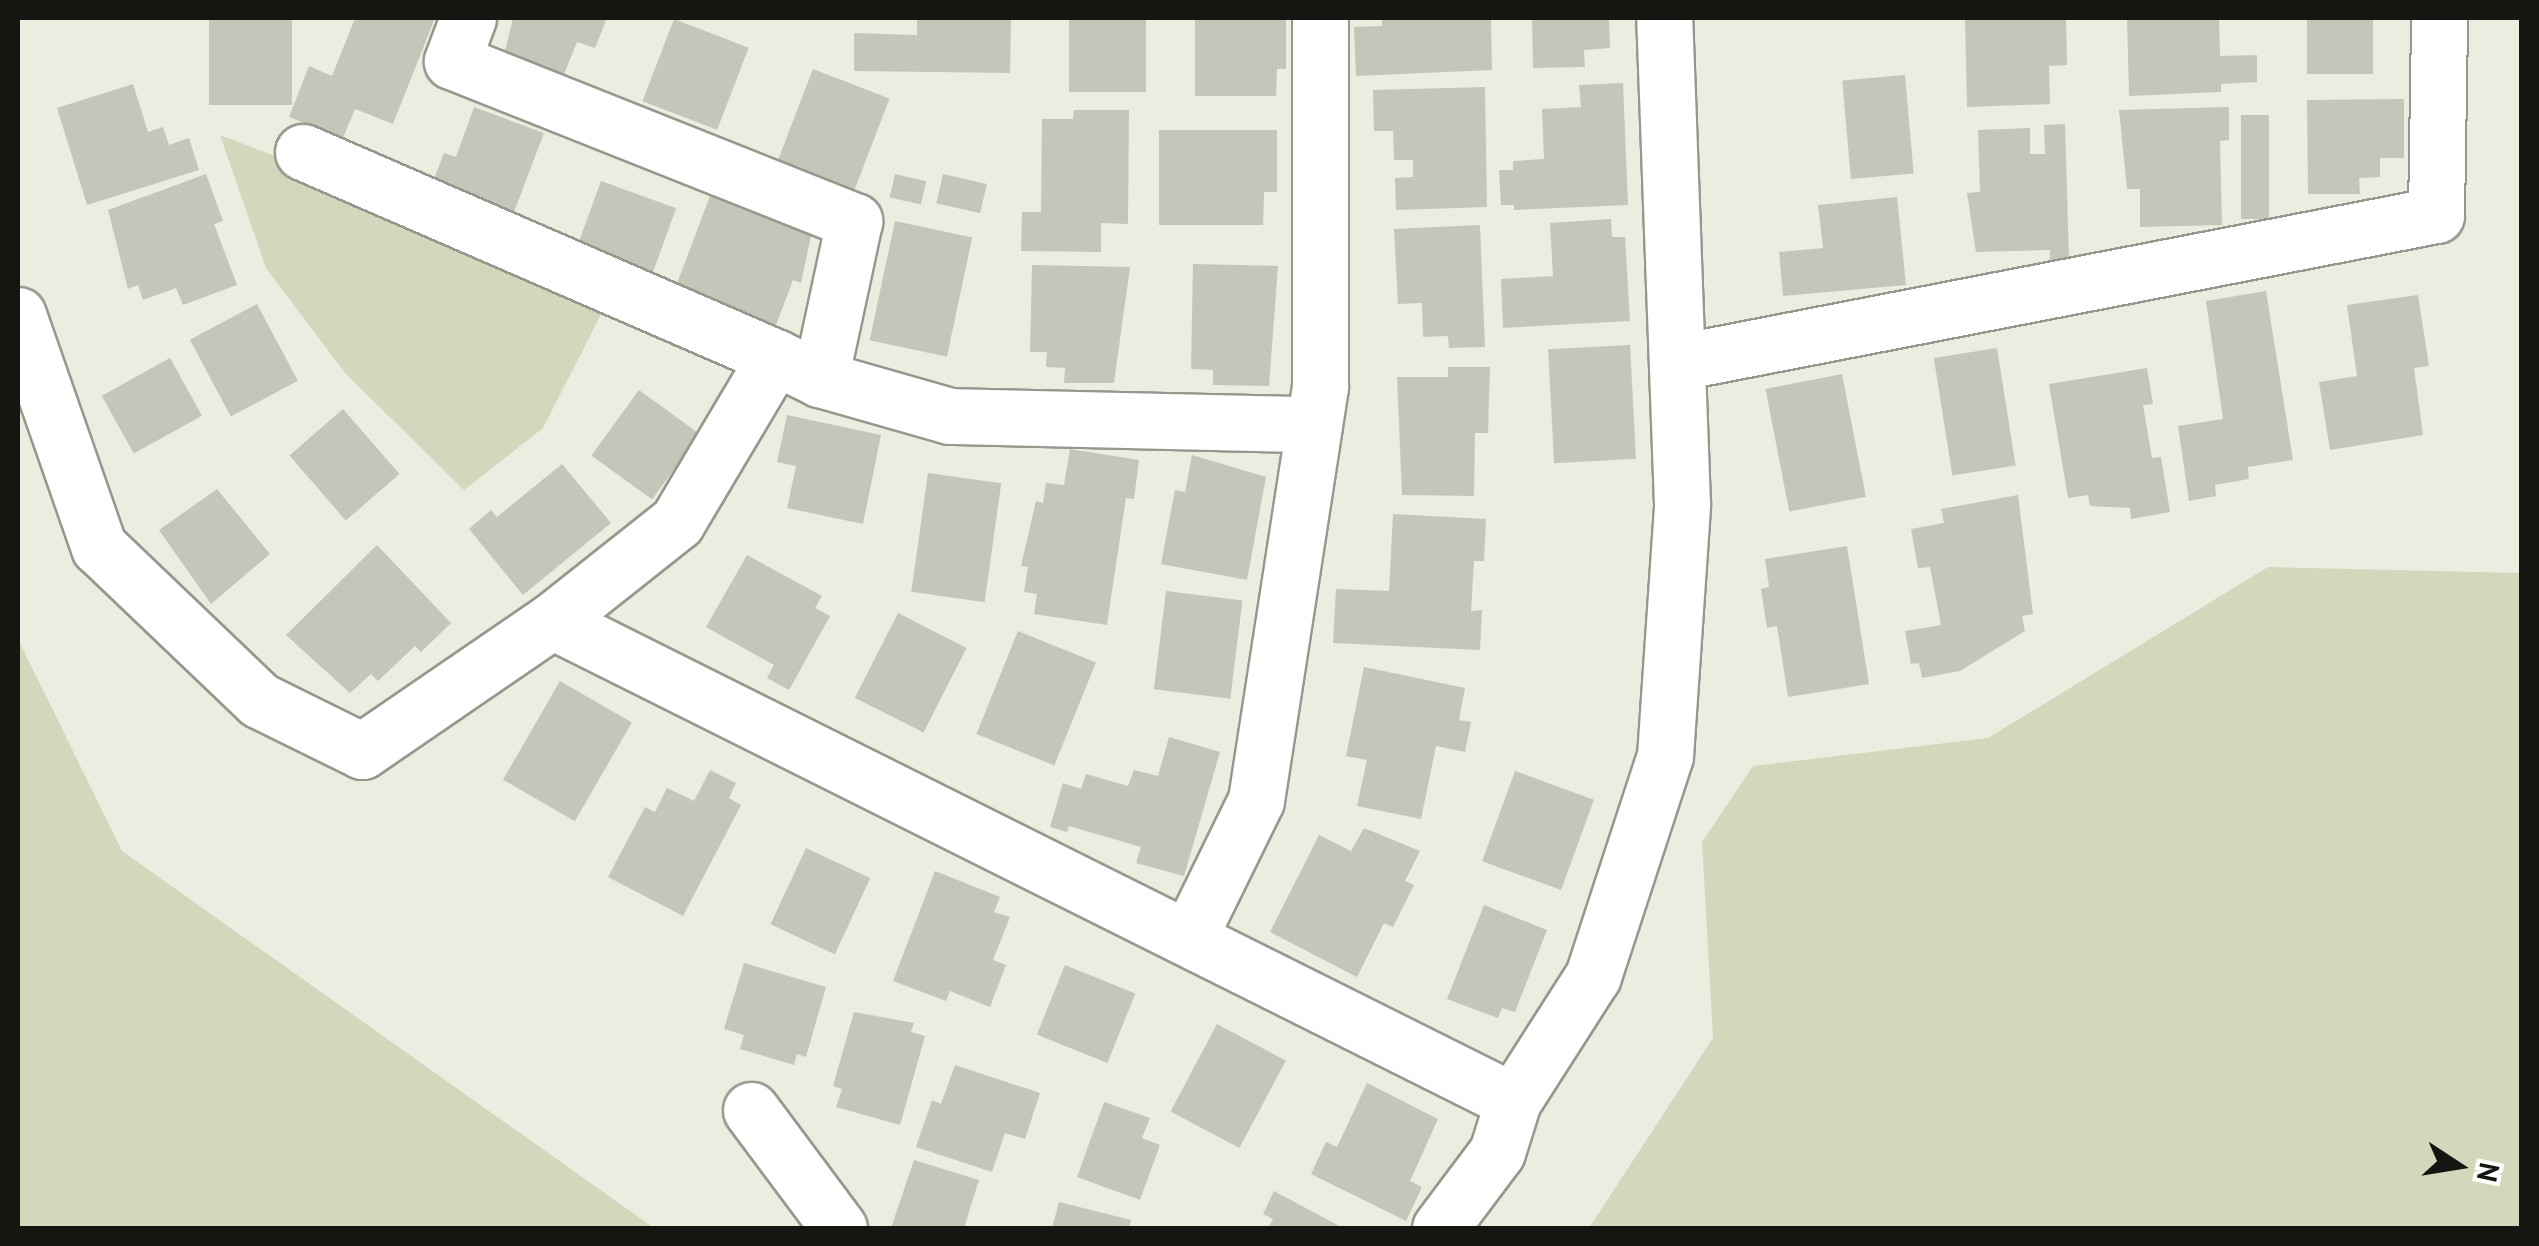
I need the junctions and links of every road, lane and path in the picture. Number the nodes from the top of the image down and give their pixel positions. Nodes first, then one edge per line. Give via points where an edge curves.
1 (468, 18) edge
2 (1320, 18) edge
3 (1664, 18) edge
4 (2438, 18) edge
5 (303, 152) dead end
6 (18, 314) edge
7 (1679, 362) junction
8 (798, 368) junction
9 (1314, 424) junction
10 (552, 621) junction
11 (1190, 934) junction
12 (1513, 1101) junction
13 (751, 1110) dead end
14 (838, 1228) edge
15 (1440, 1228) edge

1 - 8 street via 452,62 854,221
2 - 9 street via 1320,387
3 - 7 street
4 - 7 street via 2436,215
5 - 8 street
6 - 10 street via 99,547 259,700 362,751
7 - 12 street via 1682,504 1665,756 1593,976
8 - 9 street via 950,416
8 - 10 street via 677,522
9 - 11 street via 1256,800
10 - 11 street
11 - 12 street
12 - 15 street via 1497,1152
13 - 14 street

